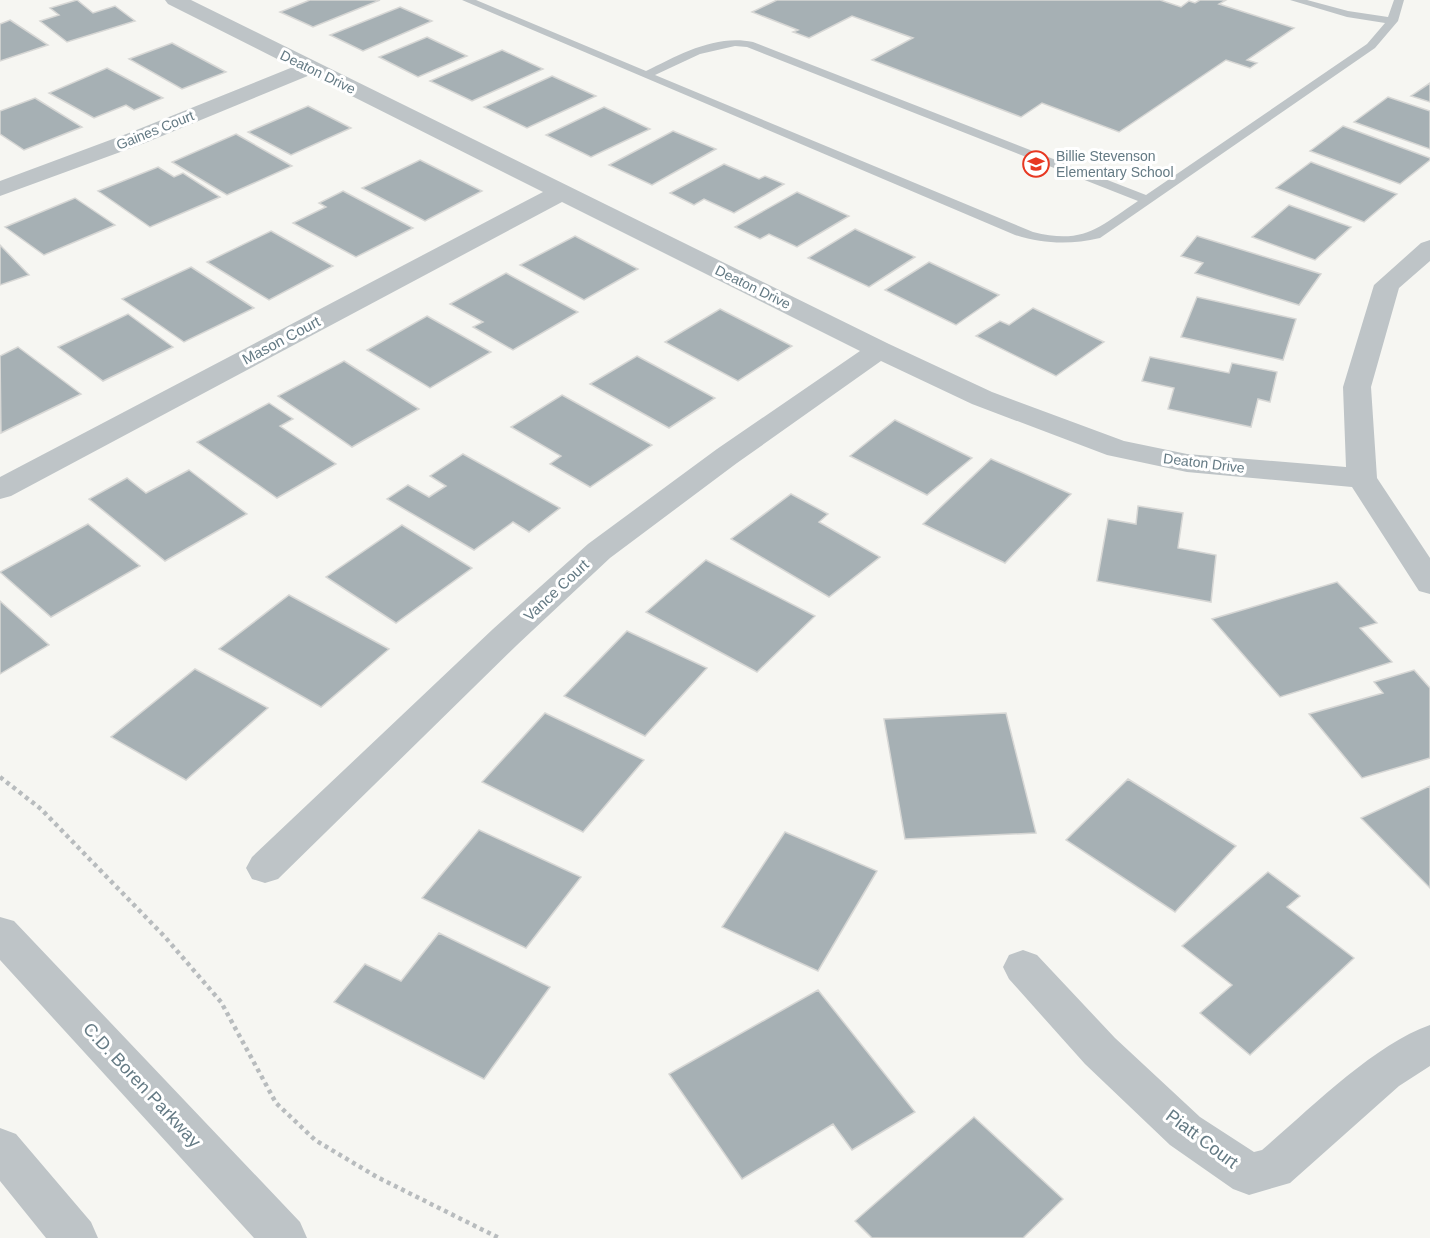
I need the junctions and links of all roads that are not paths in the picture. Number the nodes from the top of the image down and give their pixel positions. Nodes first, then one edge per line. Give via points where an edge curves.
1 (175, 0) edge
2 (467, 0) edge
3 (1294, 0) edge
4 (1399, 0) edge
5 (1393, 21) junction
6 (309, 68) junction
7 (647, 75) junction
8 (0, 189) edge
9 (562, 192) junction
10 (1147, 200) junction
11 (1430, 248) edge
12 (879, 350) junction
13 (1362, 478) junction
14 (0, 489) edge
15 (1430, 583) edge
16 (265, 868) dead end
17 (0, 933) edge
18 (1023, 967) dead end
19 (1430, 1043) edge
20 (0, 1148) edge
21 (75, 1238) edge
22 (284, 1238) edge

1 - 6 street, Deaton Drive
2 - 7 lane
3 - 5 lane
4 - 5 lane
5 - 10 lane via 1371,46
6 - 8 street, Gaines Court
6 - 9 street, Deaton Drive
7 - 10 lane via 708,46 728,42 749,44
7 - 10 lane via 1033,237 1068,241 1096,235
9 - 12 street, Deaton Drive
9 - 14 street, Mason Court
11 - 13 street via 1387,285 1357,387
12 - 13 street, Deaton Drive via 981,398 1117,449 1187,463
12 - 16 street, Vance Court via 599,551
13 - 15 street
17 - 22 street, C.D. Boren Parkway
18 - 19 street, Piatt Court via 1100,1052 1185,1131 1249,1174 1274,1168 1384,1073
20 - 21 street

